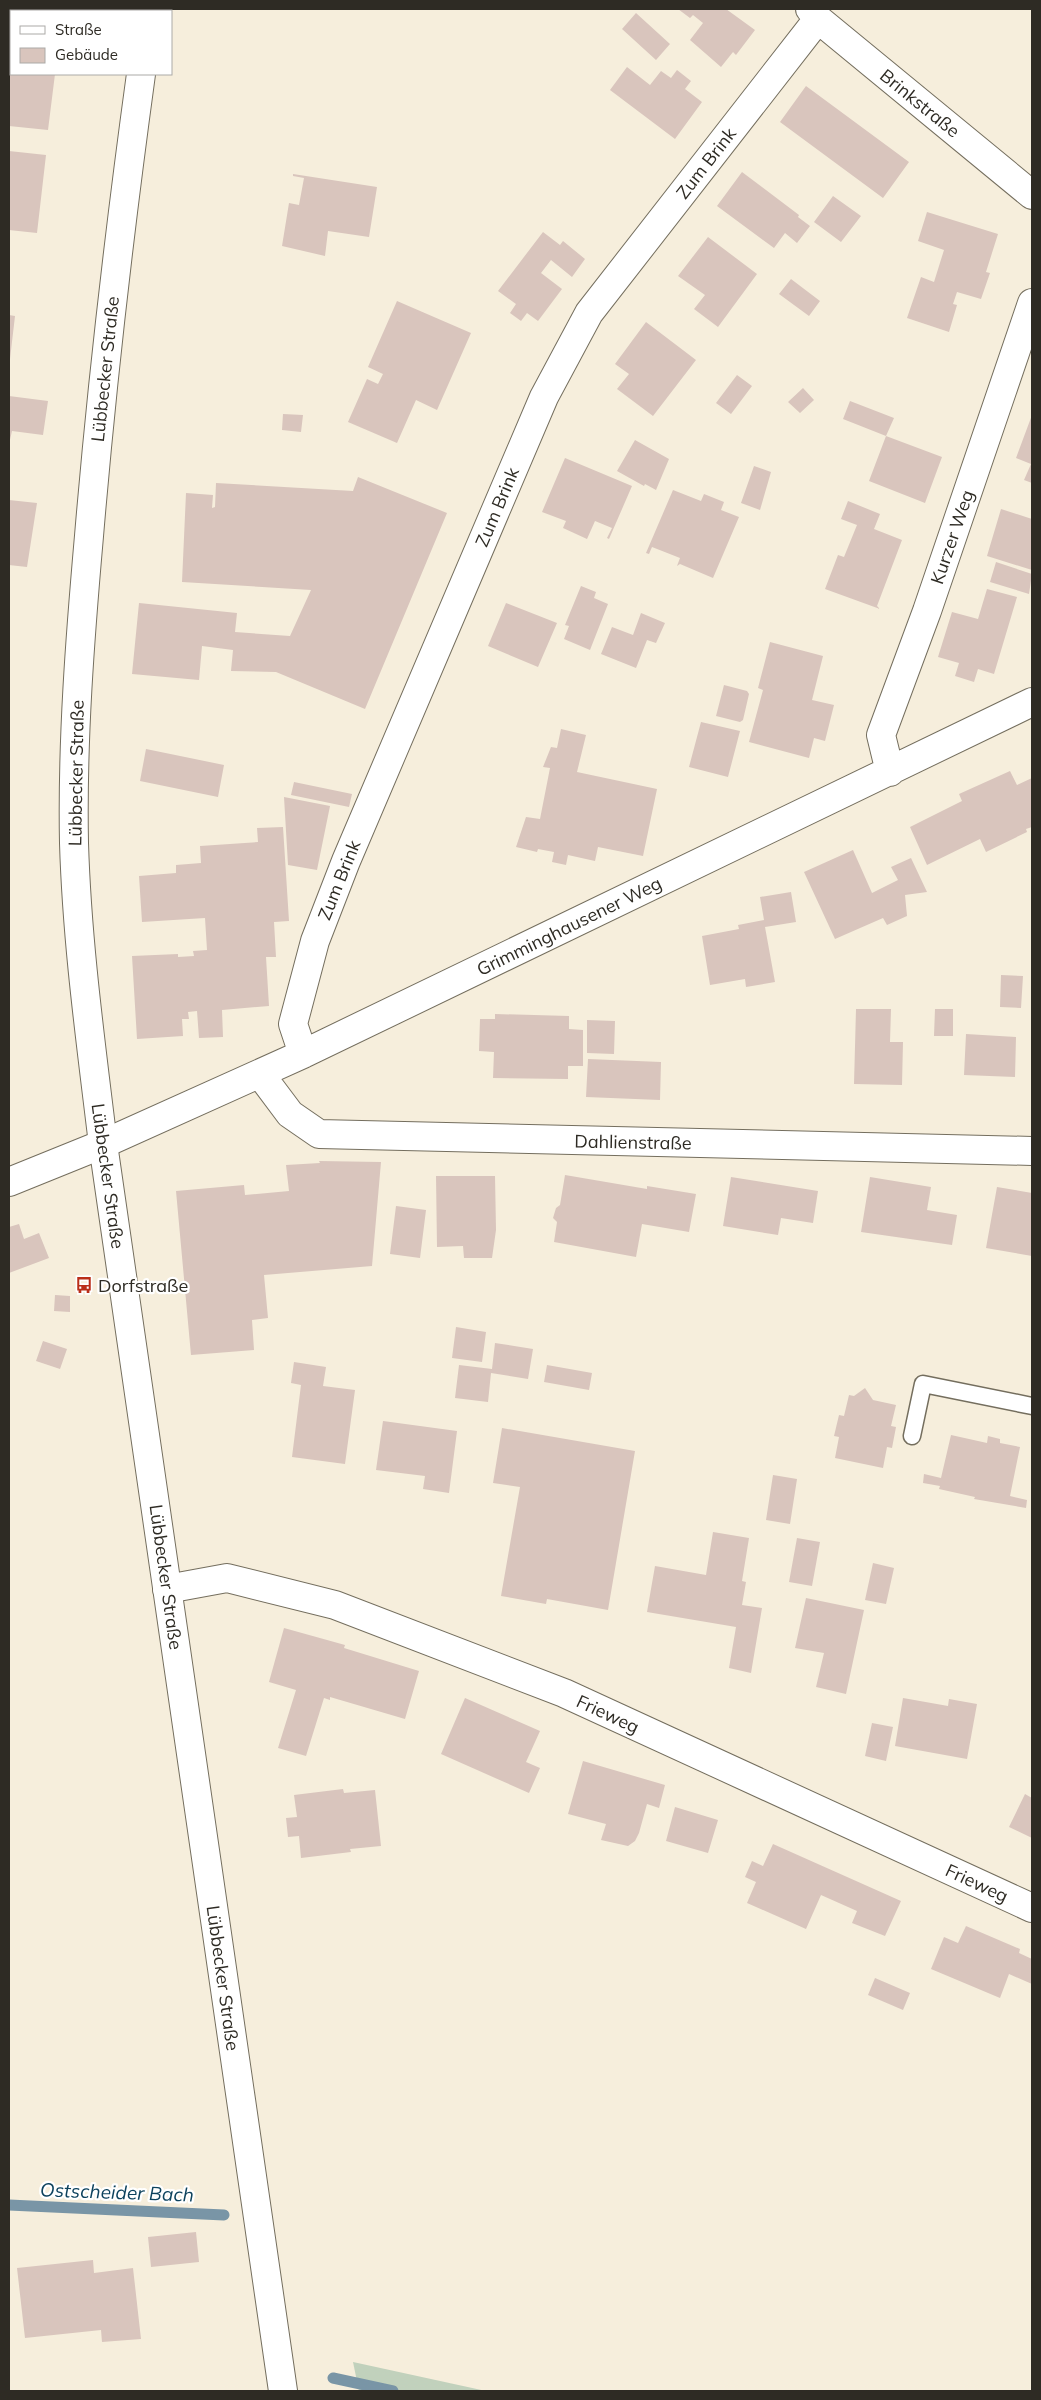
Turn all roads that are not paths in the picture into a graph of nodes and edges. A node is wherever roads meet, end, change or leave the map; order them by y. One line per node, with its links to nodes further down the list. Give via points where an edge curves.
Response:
1 (814, 14): 3 (street, Brinkstraße); 7 (street, Zum Brink, via 589,313 544,397 346,860 315,941 294,1024)
2 (141, 75): 9 (street, Lübbecker Straße, via 96,450 74,753 78,938)
3 (1032, 195)
4 (1032, 302): 6 (street, Kurzer Weg, via 927,611 881,735)
5 (1032, 702): 6 (street, Grimminghausener Weg)
6 (890, 772): 7 (street, Grimminghausener Weg)
7 (303, 1054): 8 (street, Grimminghausener Weg)
8 (260, 1074): 9 (street, Grimminghausener Weg); 10 (street, Dahlienstraße, via 290,1114 319,1134)
9 (103, 1144): 11 (street); 14 (street, Lübbecker Straße)
10 (1032, 1151)
11 (9, 1182)
12 (1032, 1406): 13 (lane, via 923,1384)
13 (912, 1436)
14 (167, 1589): 15 (street, Frieweg, via 226,1578 336,1605 564,1693); 16 (street, Lübbecker Straße)
15 (1032, 1908)
16 (284, 2391)

